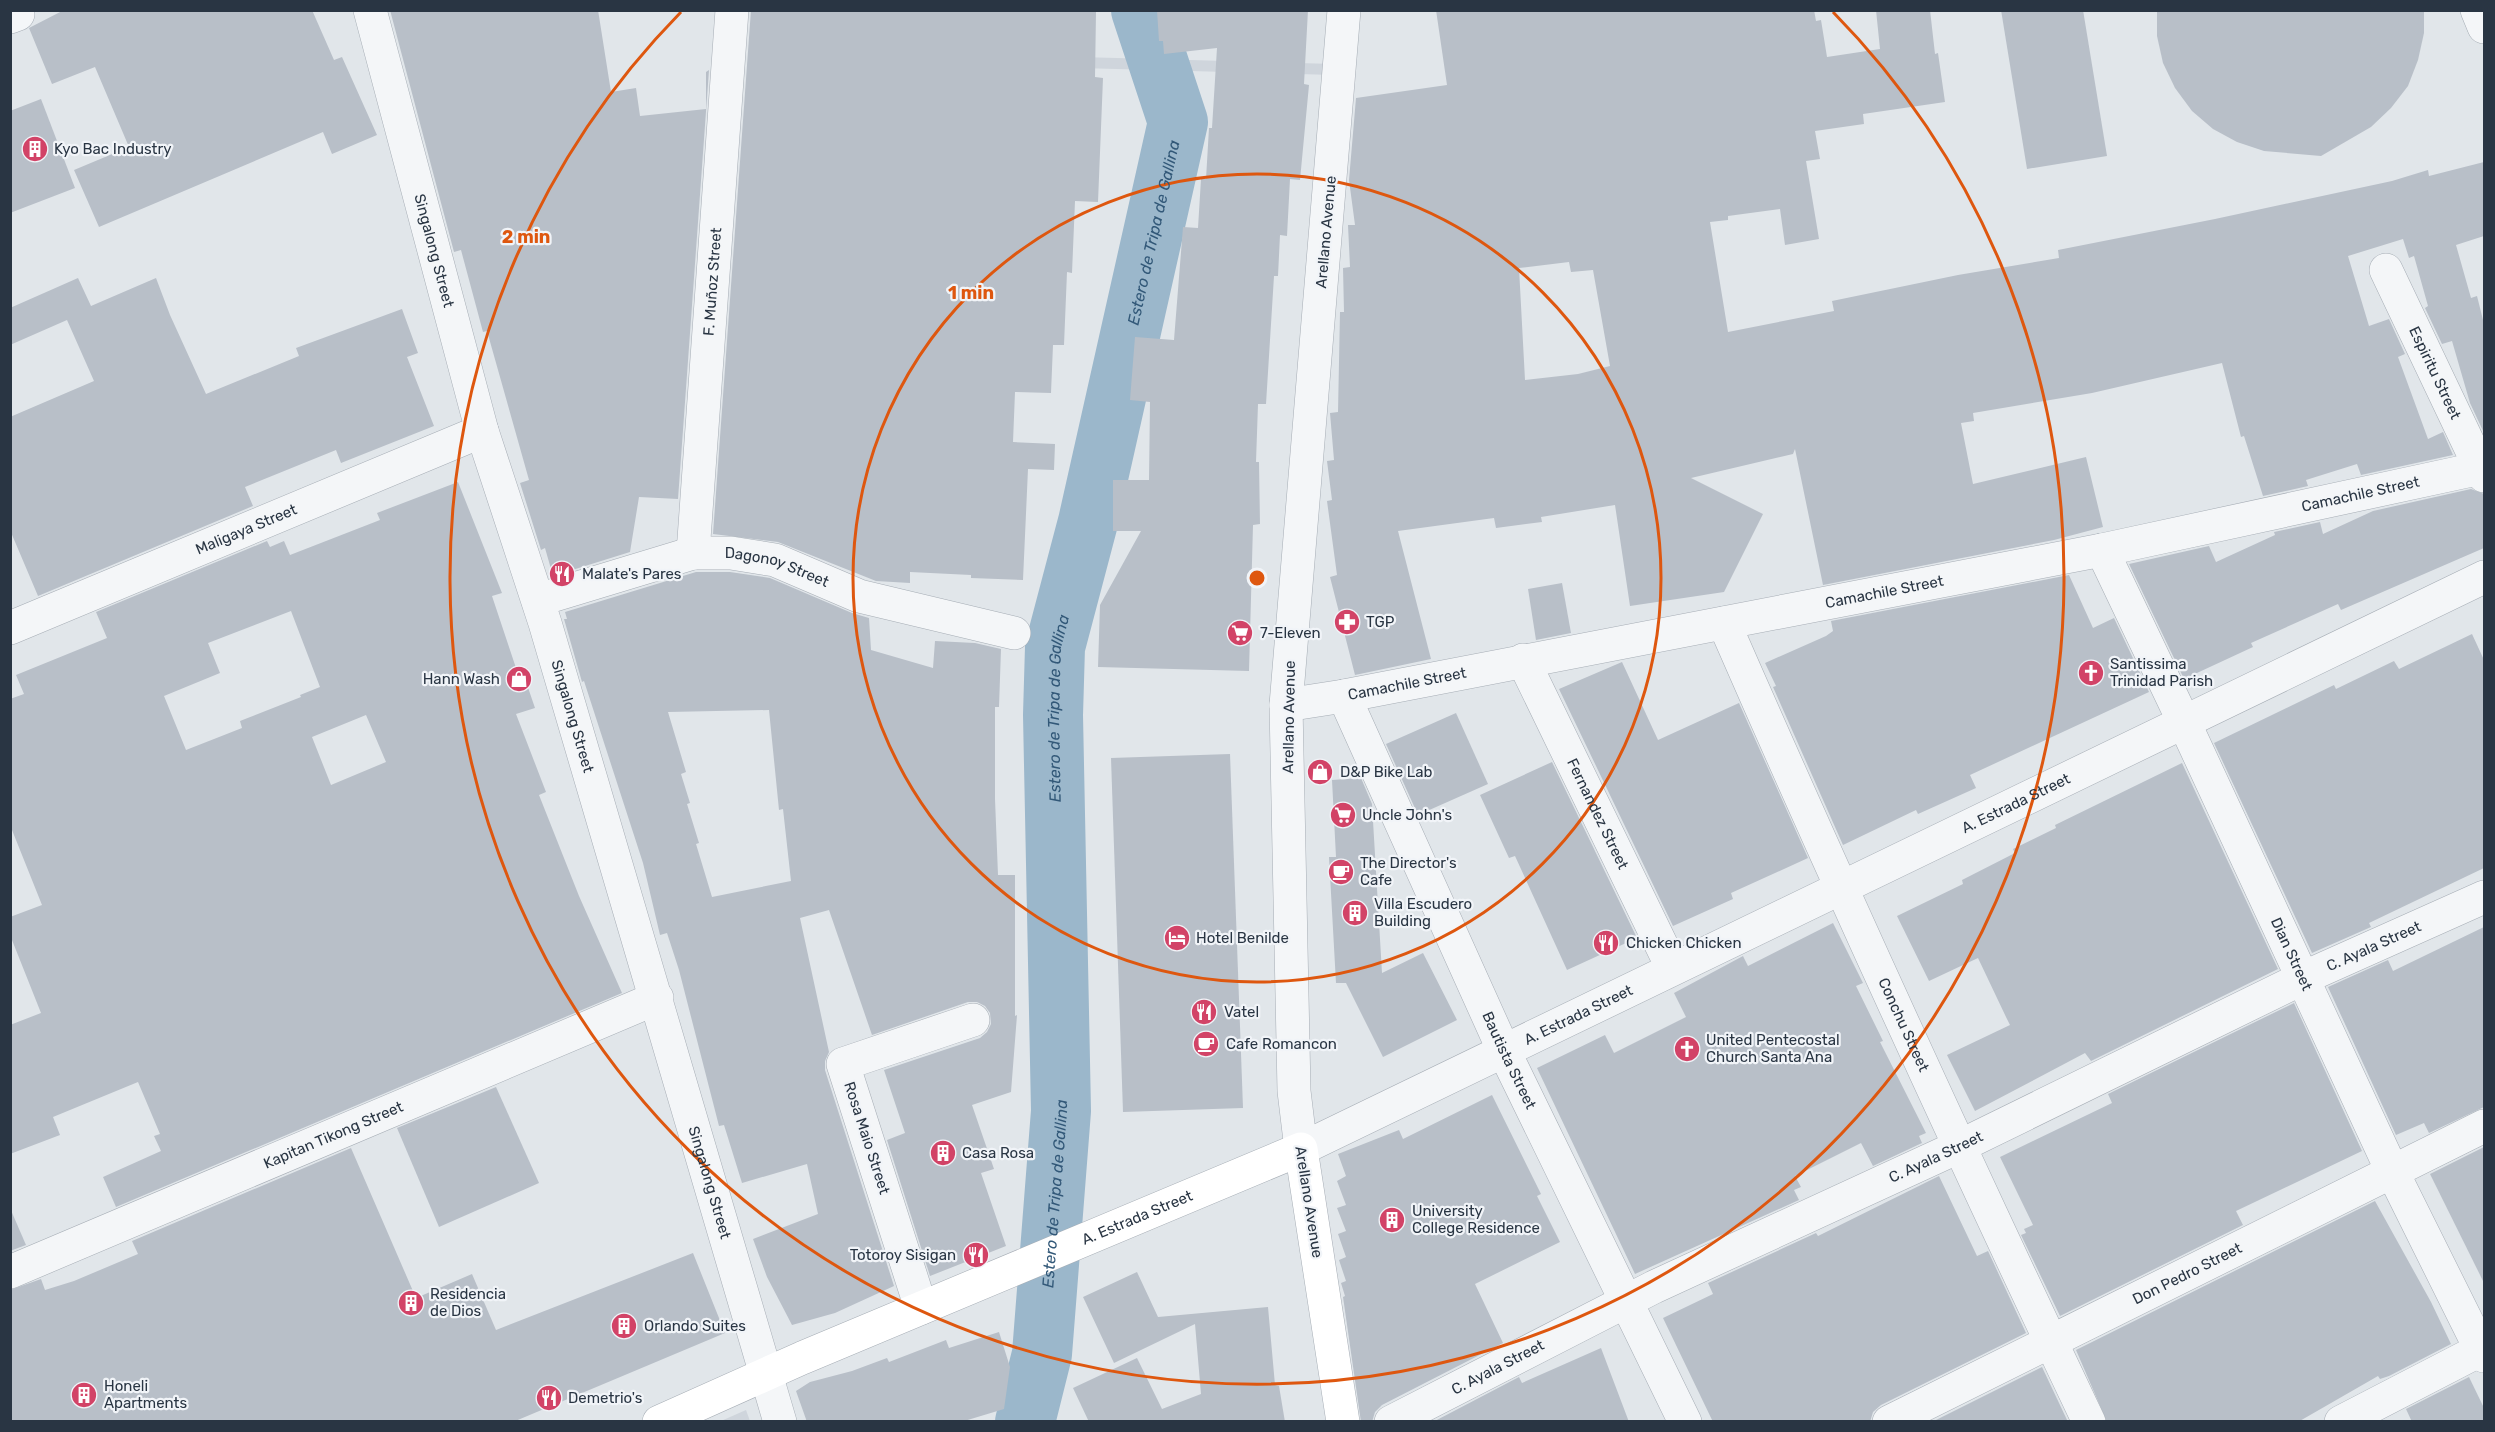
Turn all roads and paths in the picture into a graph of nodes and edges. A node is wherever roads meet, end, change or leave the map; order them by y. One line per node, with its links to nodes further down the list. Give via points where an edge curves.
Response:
1 (370, 10): 7 (street, Singalong Street)
2 (732, 10): 10 (street, F. Muñoz Street)
3 (1344, 10): 18 (street, Arellano Avenue)
4 (2476, 10): 5 (street)
5 (2484, 27)
6 (2386, 270): 8 (street, Espiritu Street)
7 (482, 431): 12 (street, Singalong Street); 14 (street, Maligaya Street)
8 (2483, 472): 9 (street, Camachile Street)
9 (2102, 550): 13 (street, Camachile Street); 19 (street, Dian Street)
10 (693, 554): 12 (street, Dagonoy Street); 15 (street, Dagonoy Street, via 775,560 859,597)
11 (2484, 577): 19 (street, A. Estrada Street)
12 (538, 600): 24 (street, Singalong Street)
13 (1724, 623): 16 (street, Camachile Street); 20 (street, Conchu Street)
14 (10, 628)
15 (1014, 633)
16 (1523, 660): 17 (street, Camachile Street); 22 (street, Fernandez Street)
17 (1344, 696): 18 (street, Camachile Street); 26 (street, Bautista Street)
18 (1286, 705): 29 (street, Arellano Avenue, via 1294,1091)
19 (2183, 720): 20 (street, A. Estrada Street); 23 (street, Dian Street)
20 (1839, 887): 22 (street, A. Estrada Street); 28 (street, Conchu Street)
21 (2484, 897): 23 (street, C. Ayala Street)
22 (1672, 967): 26 (street, A. Estrada Street)
23 (2305, 977): 28 (street, C. Ayala Street); 30 (street, Dian Street)
24 (657, 998): 31 (street, Kapitan Tikong Street); 36 (street, Singalong Street)
25 (973, 1020): 33 (street, Rosa Maio Street, via 843,1064)
26 (1503, 1049): 29 (street, A. Estrada Street); 32 (street, Bautista Street)
27 (2484, 1126): 30 (street, Don Pedro Street)
28 (1958, 1146): 32 (street, C. Ayala Street); 34 (street, Conchu Street)
29 (1301, 1149): 33 (main road, A. Estrada Street); 39 (main road, Arellano Avenue)
30 (2393, 1173): 34 (street, Don Pedro Street); 35 (street, Dian Street)
31 (10, 1272)
32 (1625, 1301): 40 (street, C. Ayala Street); 41 (street, Bautista Street)
33 (921, 1308): 36 (main road, A. Estrada Street)
34 (2051, 1341): 42 (street, Don Pedro Street); 43 (street, Conchu Street)
35 (2483, 1351): 44 (street)
36 (765, 1374): 37 (main road, A. Estrada Street); 38 (street, Singalong Street)
37 (659, 1422)
38 (780, 1422)
39 (1343, 1422)
40 (1391, 1422)
41 (1684, 1422)
42 (1889, 1422)
43 (2090, 1422)
44 (2341, 1422)

